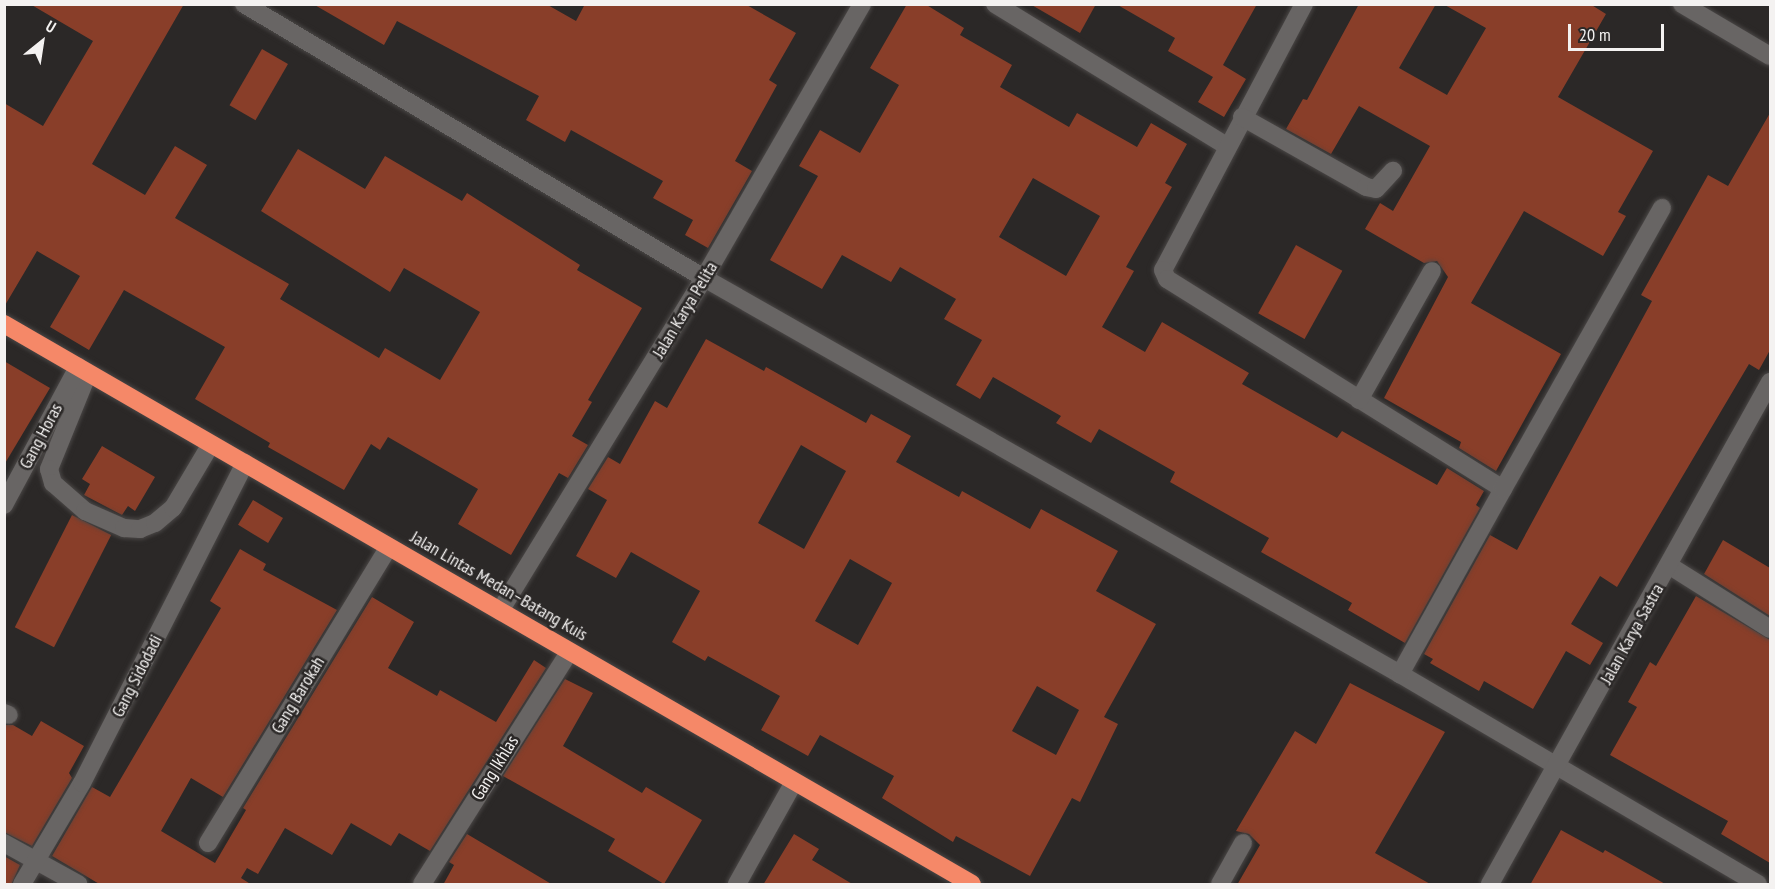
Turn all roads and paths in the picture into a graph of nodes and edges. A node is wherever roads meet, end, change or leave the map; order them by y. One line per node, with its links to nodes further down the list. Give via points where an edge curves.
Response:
1 (244, 4): 13 (street)
2 (862, 4): 13 (street, Jalan Karya Pelita)
3 (995, 4): 9 (street)
4 (1304, 4): 8 (street)
5 (1682, 4): 6 (street)
6 (1702, 9): 7 (street)
7 (1770, 56)
8 (1242, 117): 9 (street); 10 (street, via 1366,187 1376,189)
9 (1227, 146): 17 (street, via 1164,267 1164,277)
10 (1393, 171)
11 (1662, 208): 20 (street)
12 (1432, 271): 17 (street)
13 (704, 278): 24 (street, Jalan Karya Pelita); 27 (street)
14 (4, 324): 15 (highway, Jalan Lintas Medan–Batang Kuis)
15 (83, 370): 18 (highway, Jalan Lintas Medan–Batang Kuis); 18 (street, via 49,469 53,483 85,511 124,528 140,530 155,523 173,508); 21 (street, Gang Horas)
16 (1770, 382): 23 (street, Jalan Karya Sastra)
17 (1359, 400): 20 (street)
18 (210, 444): 19 (highway, Jalan Lintas Medan–Batang Kuis)
19 (245, 463): 22 (highway, Jalan Lintas Medan–Batang Kuis); 33 (street, Gang Sidodadi, via 82,783)
20 (1503, 489): 27 (street)
21 (4, 505)
22 (389, 547): 24 (highway, Jalan Lintas Medan–Batang Kuis); 31 (street, Gang Barokah)
23 (1670, 566): 25 (street); 28 (street, Jalan Karya Sastra)
24 (500, 610): 26 (highway, Jalan Lintas Medan–Batang Kuis)
25 (1770, 629)
26 (568, 652): 29 (highway, Jalan Lintas Medan–Batang Kuis); 36 (street, Gang Ikhlas)
27 (1400, 674): 28 (street)
28 (1557, 768): 40 (street, Jalan Karya Sastra); 41 (street)
29 (794, 782): 37 (street); 38 (highway, Jalan Lintas Medan–Batang Kuis)
30 (4, 843): 33 (street)
31 (207, 843)
32 (1243, 843): 39 (street)
33 (35, 862): 34 (street, Gang Sidodadi); 35 (street)
34 (22, 885)
35 (78, 885)
36 (422, 885)
37 (737, 885)
38 (972, 885)
39 (1220, 885)
40 (1490, 885)
41 (1758, 885)

